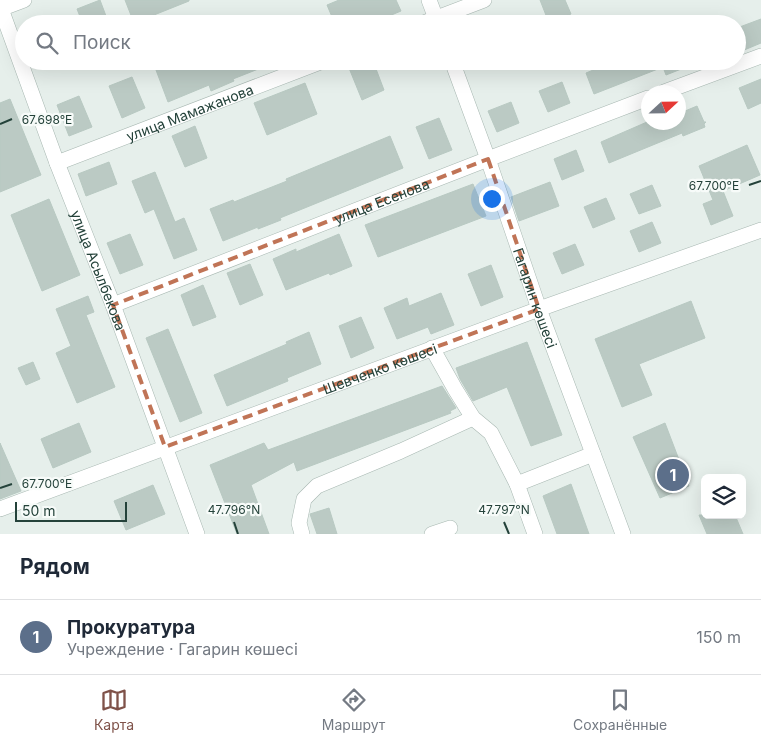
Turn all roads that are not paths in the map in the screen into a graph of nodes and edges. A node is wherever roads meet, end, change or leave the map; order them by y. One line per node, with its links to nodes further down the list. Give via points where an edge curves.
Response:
1 (24, 0): 4 (street)
2 (429, 0): 5 (street)
3 (484, 0): 6 (street)
4 (0, 8): 7 (street, улица Асылбекова)
5 (435, 15)
6 (450, 15)
7 (15, 49)
8 (761, 56): 9 (street)
9 (746, 62)
10 (23, 70): 17 (street, улица Асылбекова)
11 (300, 70): 17 (street, улица Мамажанова)
12 (455, 70): 16 (street, Гагарин көшесі)
13 (723, 70): 14 (street)
14 (683, 85)
15 (641, 101): 16 (street, улица Есенова)
16 (488, 159): 19 (street, улица Есенова); 20 (street, Гагарин көшесі)
17 (57, 163): 19 (street, улица Асылбекова)
18 (761, 230): 20 (street, Шевченко көшесі)
19 (113, 305): 23 (street, улица Асылбекова)
20 (539, 309): 21 (street, Шевченко көшесі); 24 (street, Гагарин көшесі)
21 (432, 348): 22 (street); 23 (street, Шевченко көшесі)
22 (473, 418): 25 (street, via 491,433); 29 (street, via 317,486 304,499 299,524)
23 (165, 447): 26 (street, Шевченко көшесі); 28 (street, улица Асылбекова)
24 (593, 454): 25 (street); 32 (street, Гагарин көшесі)
25 (516, 484): 31 (street)
26 (0, 509)
27 (450, 528): 30 (street)
28 (197, 534)
29 (302, 534)
30 (432, 534)
31 (535, 534)
32 (623, 534)

